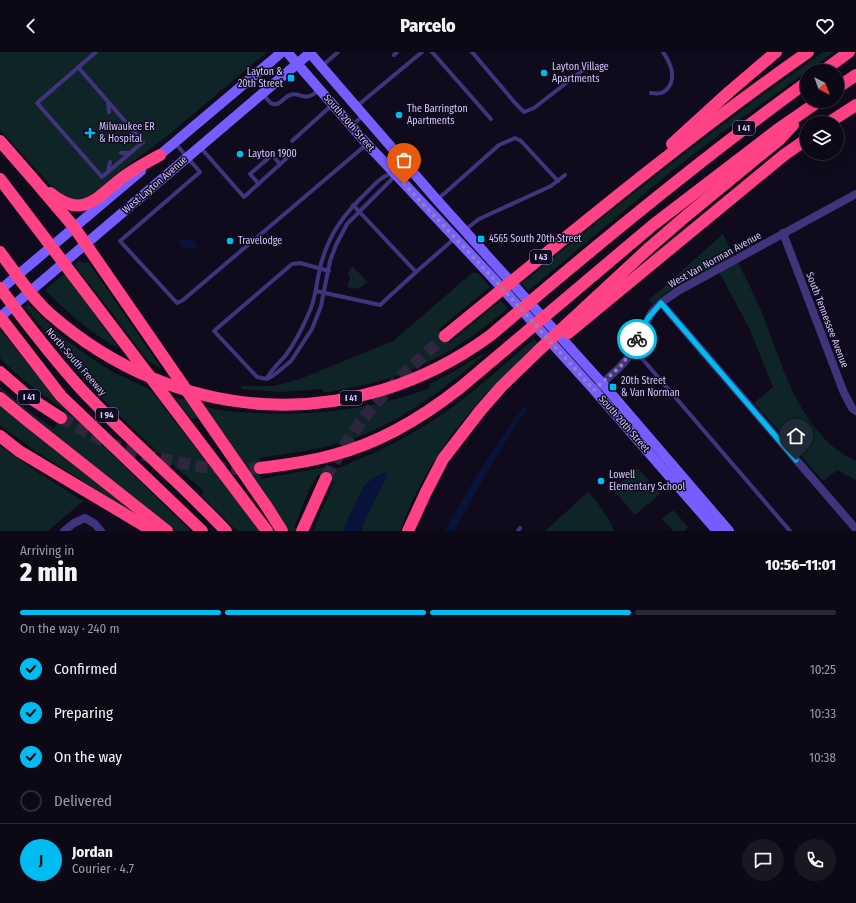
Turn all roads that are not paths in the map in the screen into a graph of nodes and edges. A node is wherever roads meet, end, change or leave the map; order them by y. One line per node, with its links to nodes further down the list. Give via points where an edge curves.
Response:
1 (96, 52): 17 (lane)
2 (282, 52): 39 (street, West Layton Avenue)
3 (287, 52): 13 (street, South 20th Street)
4 (310, 52): 13 (street, West Layton Avenue); 16 (street, South 20th Street)
5 (338, 52): 16 (lane)
6 (422, 52): 27 (lane)
7 (432, 52): 33 (lane)
8 (472, 52): 14 (lane, via 524,112 534,108)
9 (663, 52): 23 (lane, via 672,72 671,83 664,92)
10 (776, 52): 55 (highway, via 640,170)
11 (808, 52): 55 (highway, I 43, via 754,90)
12 (849, 52): 15 (highway)
13 (297, 63): 21 (street, South 20th Street); 22 (street, West Layton Avenue)
14 (592, 63)
15 (833, 64)
16 (322, 67): 27 (street, South 20th Street)
17 (78, 68): 24 (lane); 50 (lane, via 37,103 102,178)
18 (856, 74): 19 (highway)
19 (844, 83)
20 (800, 87): 67 (highway, I 41, via 638,212 476,346 407,382 340,401 306,404 241,403 176,387 135,371 89,345 48,312)
21 (319, 90): 22 (lane, via 312,96 290,95 277,104 270,103); 25 (street, South 20th Street)
22 (262, 93): 42 (street, West Layton Avenue)
23 (651, 93)
24 (108, 103): 30 (lane); 35 (lane)
25 (332, 104): 36 (street, South 20th Street); 38 (lane)
26 (856, 105): 32 (highway)
27 (357, 106): 31 (street, South 20th Street)
28 (809, 108): 29 (highway, I 41)
29 (806, 110): 79 (highway, via 780,139 649,248); 87 (highway, I 41, via 653,225 434,408 391,433 344,452 309,461)
30 (109, 112)
31 (364, 115): 36 (lane); 59 (street, South 20th Street)
32 (838, 116)
33 (491, 119)
34 (117, 120): 35 (lane)
35 (125, 122): 43 (lane, via 142,142)
36 (351, 126): 40 (street, South 20th Street)
37 (0, 141): 54 (highway)
38 (292, 141)
39 (175, 143): 45 (street, West Layton Avenue); 46 (lane)
40 (367, 144): 46 (lane, via 177,303 120,242 200,172); 51 (street, South 20th Street)
41 (800, 144): 79 (highway, via 544,354)
42 (200, 147): 46 (street, West Layton Avenue); 57 (lane, via 244,197)
43 (130, 152): 44 (lane); 50 (lane)
44 (121, 153)
45 (160, 155): 54 (highway, via 123,177 89,204 79,206 60,201); 62 (street, West Layton Avenue)
46 (188, 157): 66 (street, West Layton Avenue)
47 (288, 157): 49 (lane)
48 (110, 162): 50 (lane)
49 (280, 164): 57 (lane); 57 (lane, via 272,155 250,174)
50 (108, 172)
51 (394, 173): 60 (lane, via 386,175); 61 (lane, via 391,180); 65 (street, South 20th Street)
52 (565, 175): 56 (lane)
53 (0, 179): 96 (highway)
54 (34, 180): 62 (highway)
55 (638, 180): 77 (highway, I 43)
56 (558, 181): 59 (lane, via 521,141 515,138 500,145); 63 (lane, via 479,219)
57 (259, 184)
58 (856, 194): 64 (street, West Van Norman Avenue)
59 (437, 200): 63 (street, South 20th Street)
60 (353, 205): 61 (lane); 68 (lane, via 337,226)
61 (360, 211): 69 (lane, via 347,224 336,245); 70 (lane)
62 (74, 227): 66 (highway); 72 (street, West Layton Avenue)
63 (464, 230): 65 (street); 71 (street, South 20th Street)
64 (783, 233): 75 (street, West Van Norman Avenue); 84 (street, South Tennessee Avenue, via 844,393)
65 (456, 238): 70 (lane); 71 (street, South 20th Street)
66 (86, 245): 76 (street, West Layton Avenue); 97 (highway)
67 (0, 252)
68 (320, 268): 69 (lane); 73 (lane); 81 (lane, via 300,263 292,264 214,331 257,377)
69 (328, 271): 74 (lane)
70 (416, 272): 74 (lane, via 380,305)
71 (495, 273): 82 (street, South 20th Street)
72 (0, 289): 95 (highway, North-South Freeway / I 94, via 82,389)
73 (316, 291): 74 (lane); 81 (lane, via 310,313 297,338 285,356 270,371)
74 (324, 293): 81 (lane, via 312,329 291,360)
75 (661, 303): 78 (street, West Van Norman Avenue, via 648,318); 89 (street)
76 (0, 317): 94 (highway, I 94, via 62,396)
77 (445, 336)
78 (633, 348): 82 (street, West Van Norman Avenue, via 623,364); 102 (lane)
79 (524, 366): 99 (highway, via 480,411 444,460)
80 (0, 372): 85 (highway, I 41, via 30,398)
81 (267, 379)
82 (598, 387): 100 (street, South 20th Street); 101 (street, South 20th Street)
83 (0, 398): 93 (highway)
84 (856, 411)
85 (61, 418)
86 (0, 436): 92 (highway, via 19,451)
87 (260, 468)
88 (326, 478): 98 (highway)
89 (856, 529)
90 (64, 531): 91 (street, via 85,518)
91 (101, 531)
92 (153, 531)
93 (167, 531)
94 (202, 531)
95 (226, 531)
96 (267, 531)
97 (282, 531)
98 (302, 531)
99 (408, 531)
100 (717, 531)
101 (729, 531)
102 (790, 531)

